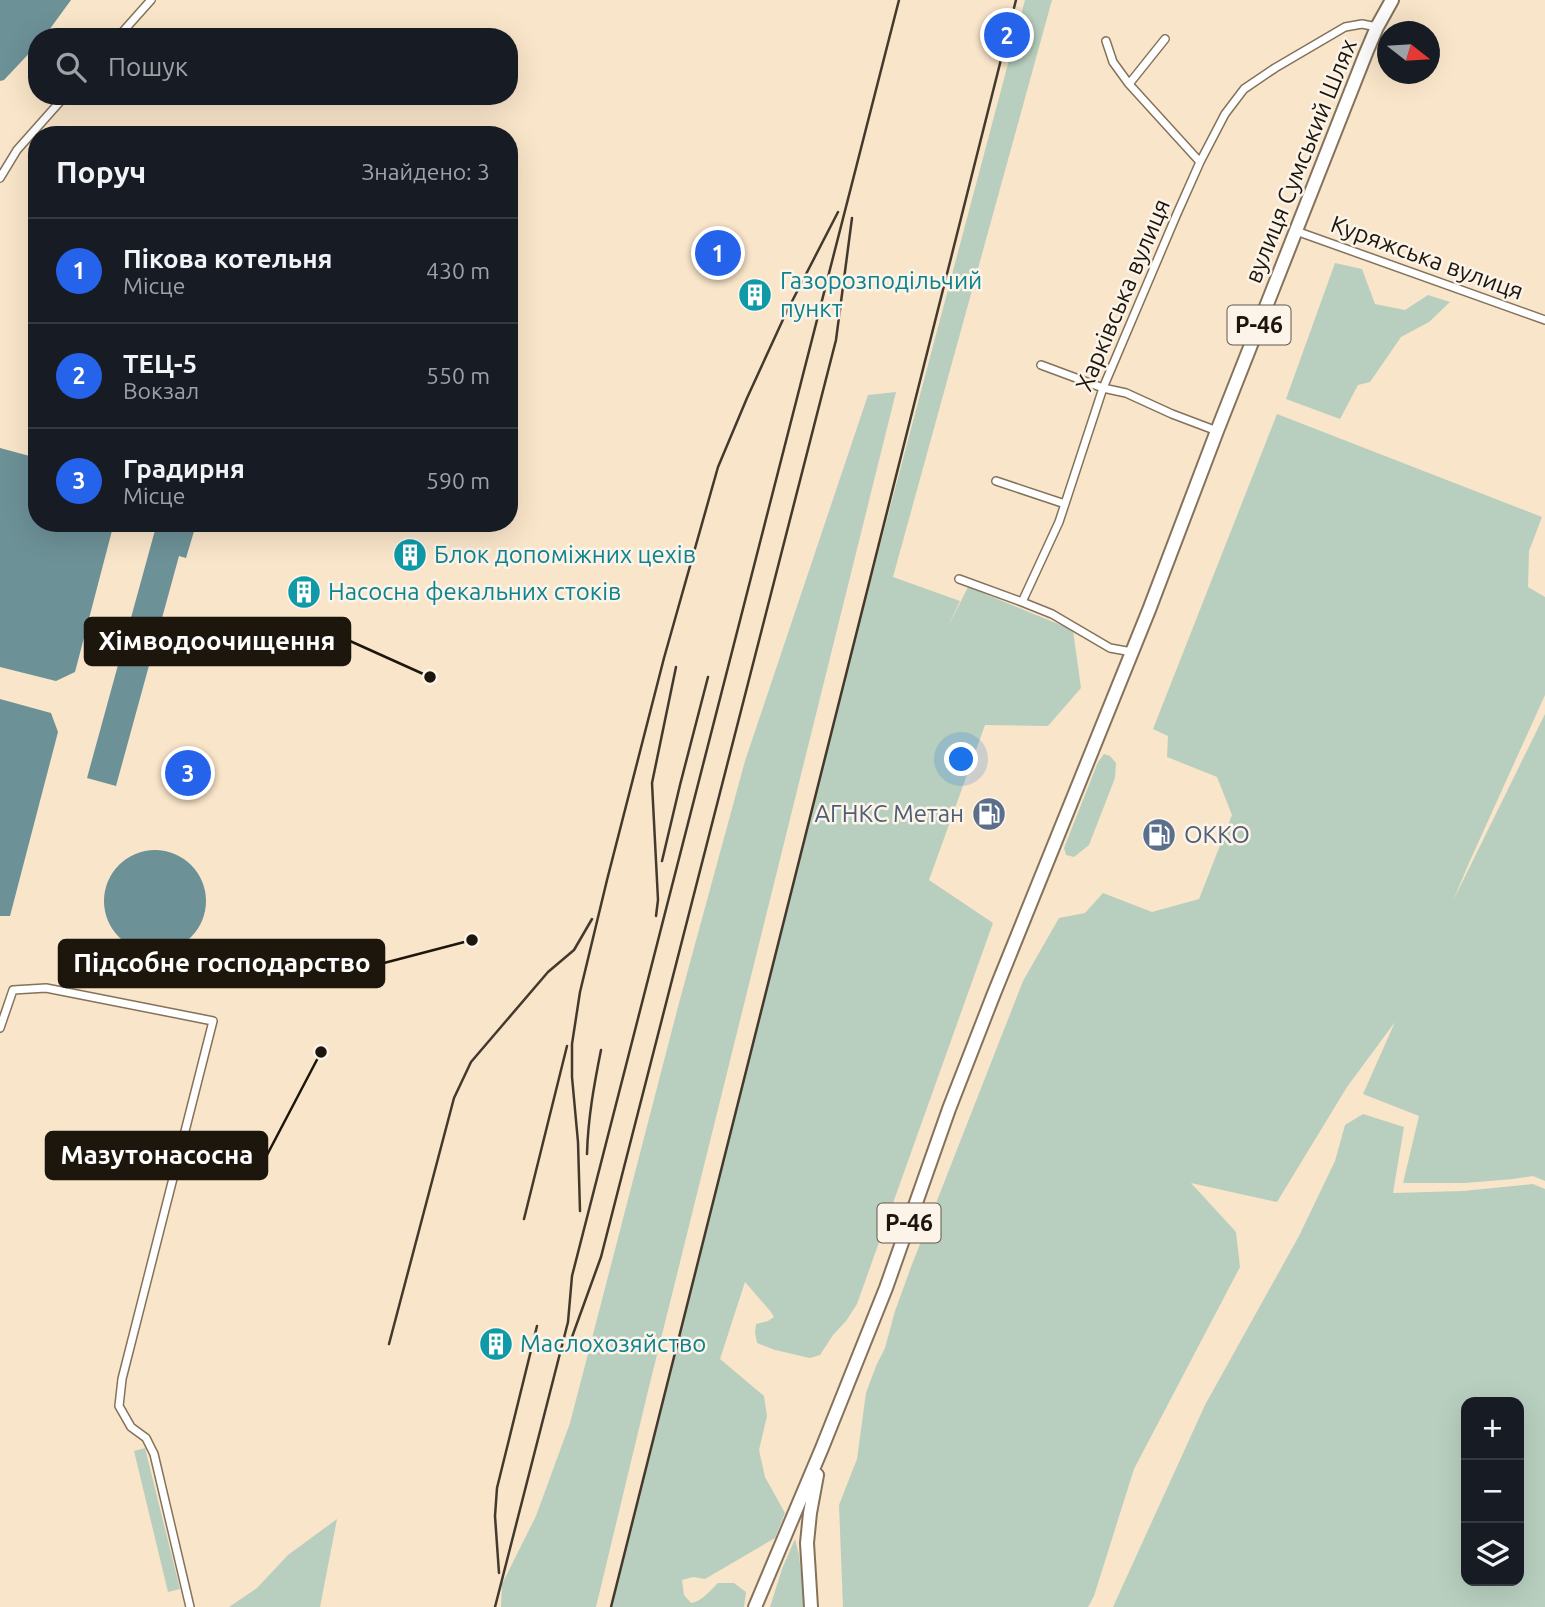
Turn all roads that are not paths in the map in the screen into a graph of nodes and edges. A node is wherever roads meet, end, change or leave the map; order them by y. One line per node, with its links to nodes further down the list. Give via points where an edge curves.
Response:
1 (151, 0): 5 (street)
2 (1392, 0): 3 (main road, вулиця Сумський Шлях / Р-46)
3 (1380, 21)
4 (1377, 27): 12 (street, Харківська вулиця, via 1345,27 1244,89); 14 (main road, вулиця Сумський Шлях / Р-46)
5 (126, 28)
6 (1165, 39): 8 (street)
7 (1106, 41): 8 (street, via 1113,62)
8 (1129, 84): 12 (street)
9 (57, 105): 10 (street)
10 (38, 126)
11 (28, 138): 13 (street)
12 (1200, 162): 17 (street, Харківська вулиця)
13 (0, 178)
14 (1296, 231): 15 (street, Куряжська вулиця); 18 (main road, вулиця Сумський Шлях / Р-46)
15 (1545, 320)
16 (1041, 365): 17 (street)
17 (1103, 388): 18 (street); 20 (street, Харківська вулиця)
18 (1217, 431): 23 (main road, вулиця Сумський Шлях / Р-46)
19 (996, 481): 20 (street)
20 (1065, 504): 22 (street, Харківська вулиця)
21 (959, 579): 22 (street)
22 (1022, 602): 23 (street, via 1110,648)
23 (1132, 652): 25 (main road, Р-46, via 993,996)
24 (0, 1028): 26 (street, via 13,990 46,988 213,1021 119,1406 155,1454)
25 (822, 1448): 27 (main road, Р-46); 28 (main road, Р-46, via 808,1528)
26 (190, 1607)
27 (755, 1607)
28 (811, 1607)

